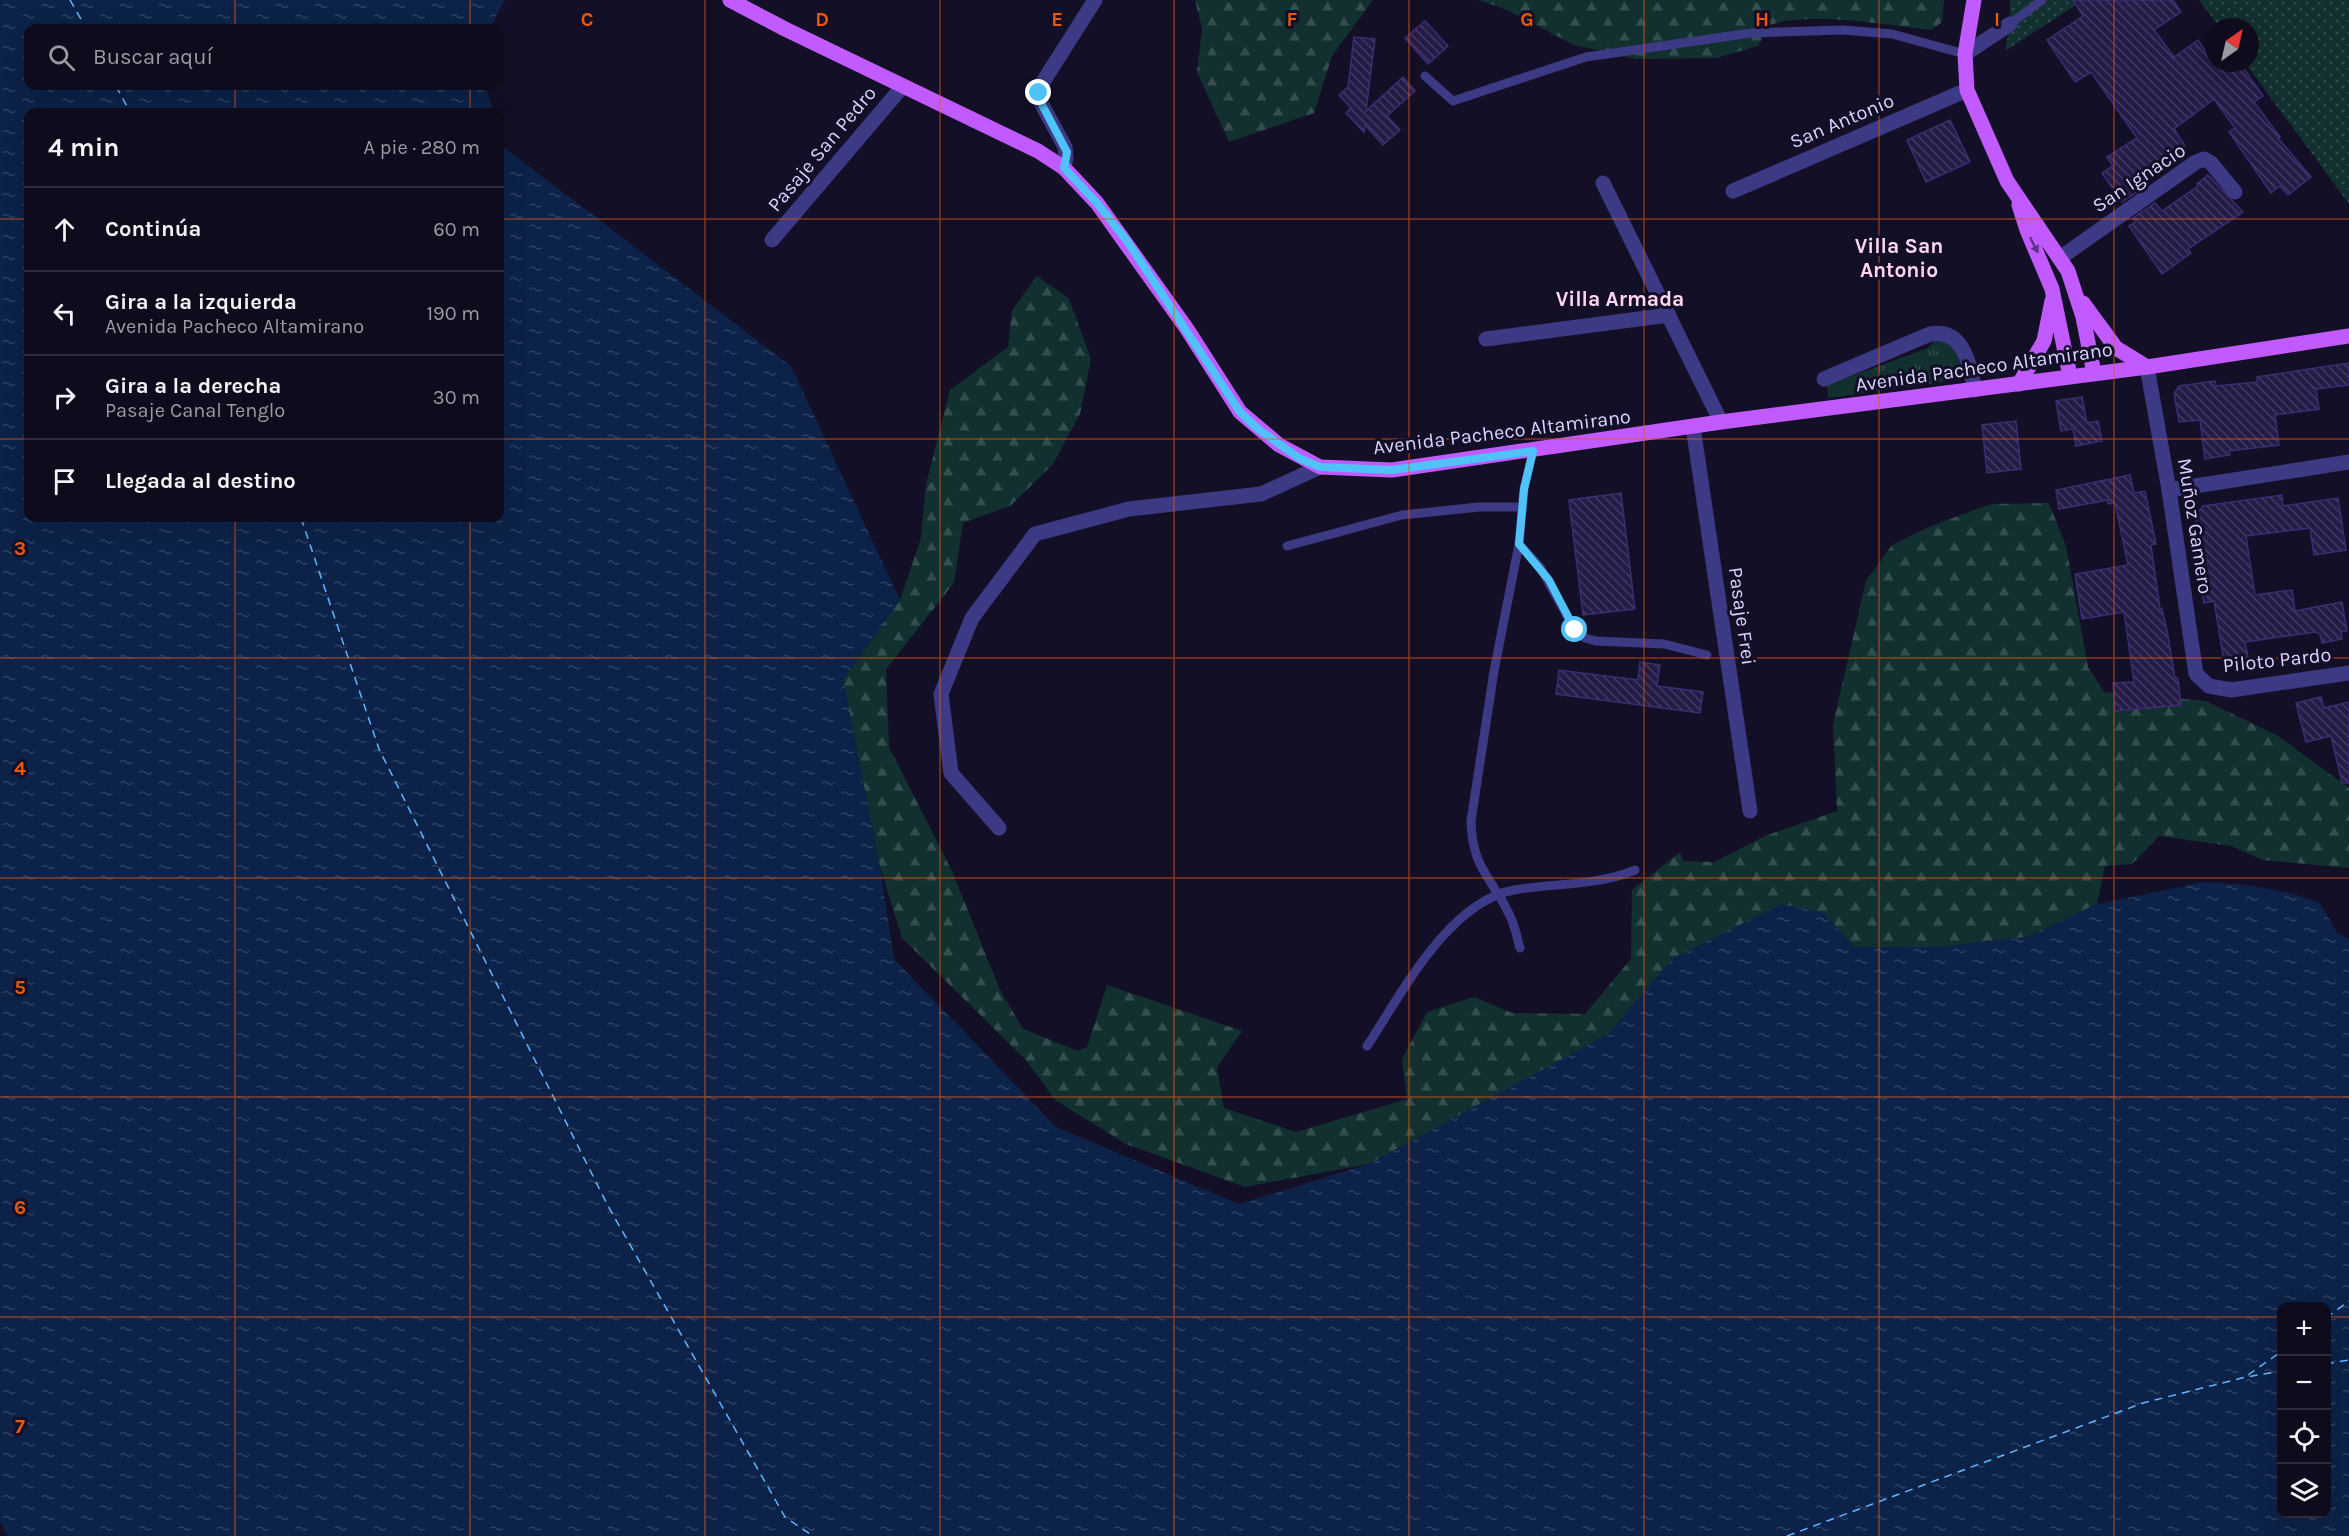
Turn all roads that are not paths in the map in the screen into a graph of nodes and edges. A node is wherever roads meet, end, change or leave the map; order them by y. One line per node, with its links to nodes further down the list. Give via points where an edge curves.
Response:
1 (730, 0): 8 (main road, Avenida Pacheco Altamirano)
2 (1095, 0): 10 (street, via 1039,93 1067,152)
3 (1974, 0): 6 (main road)
4 (2042, 0): 5 (lane)
5 (2010, 24): 6 (street)
6 (1965, 54): 7 (lane, via 1892,34 1843,30 1751,33 1586,57 1453,101); 9 (main road)
7 (1425, 76)
8 (903, 86): 10 (main road, Avenida Pacheco Altamirano, via 1038,151); 15 (street, Pasaje San Pedro)
9 (1967, 90): 12 (street, San Antonio); 14 (main road)
10 (1064, 168): 32 (main road, Avenida Pacheco Altamirano, via 1127,241 1240,412 1279,445)
11 (1603, 183): 19 (street)
12 (1733, 191)
13 (2235, 192): 16 (street, San Ignacio, via 2211,163 2204,159 2196,162)
14 (2018, 200): 16 (main road); 18 (main road, one-way to 18)
15 (772, 240)
16 (2060, 258): 17 (main road)
17 (2074, 288): 22 (main road, via 2109,341); 23 (main road)
18 (2052, 289): 24 (main road); 26 (main road, via 2052,310 2044,341)
19 (1669, 315): 21 (street); 28 (street)
20 (2349, 336): 22 (main road, Avenida Pacheco Altamirano)
21 (1486, 339)
22 (2146, 367): 23 (main road, Avenida Pacheco Altamirano); 33 (street, Muñoz Gamero)
23 (2094, 373): 24 (main road, Avenida Pacheco Altamirano)
24 (2070, 376): 26 (main road, Avenida Pacheco Altamirano)
25 (1824, 379): 27 (street, via 1941,332 1962,345)
26 (2019, 384): 27 (main road, Avenida Pacheco Altamirano)
27 (1975, 390): 28 (main road, Avenida Pacheco Altamirano)
28 (1721, 422): 29 (main road, Avenida Pacheco Altamirano)
29 (1693, 427): 30 (main road, Avenida Pacheco Altamirano); 40 (street, Pasaje Frei)
30 (1533, 451): 32 (main road, Avenida Pacheco Altamirano, via 1392,470); 34 (lane)
31 (2349, 462): 33 (street)
32 (1320, 467): 41 (street, via 1261,494 1130,509 1035,534 972,618 941,694 951,773)
33 (2169, 490): 39 (street, Muñoz Gamero, via 2196,674)
34 (1522, 507): 35 (lane); 36 (lane, via 1448,508 1402,515)
35 (1519, 544): 37 (lane, via 1540,567 1575,630 1585,638 1664,644); 43 (lane, via 1471,821 1478,863)
36 (1287, 546)
37 (1707, 655)
38 (2349, 673): 39 (street, Piloto Pardo, via 2231,690)
39 (2209, 686)
40 (1750, 811)
41 (999, 828)
42 (1635, 870): 43 (lane, via 1594,881)
43 (1497, 894): 44 (lane, via 1511,918); 45 (lane, via 1480,902 1426,957)
44 (1520, 948)
45 (1367, 1046)

